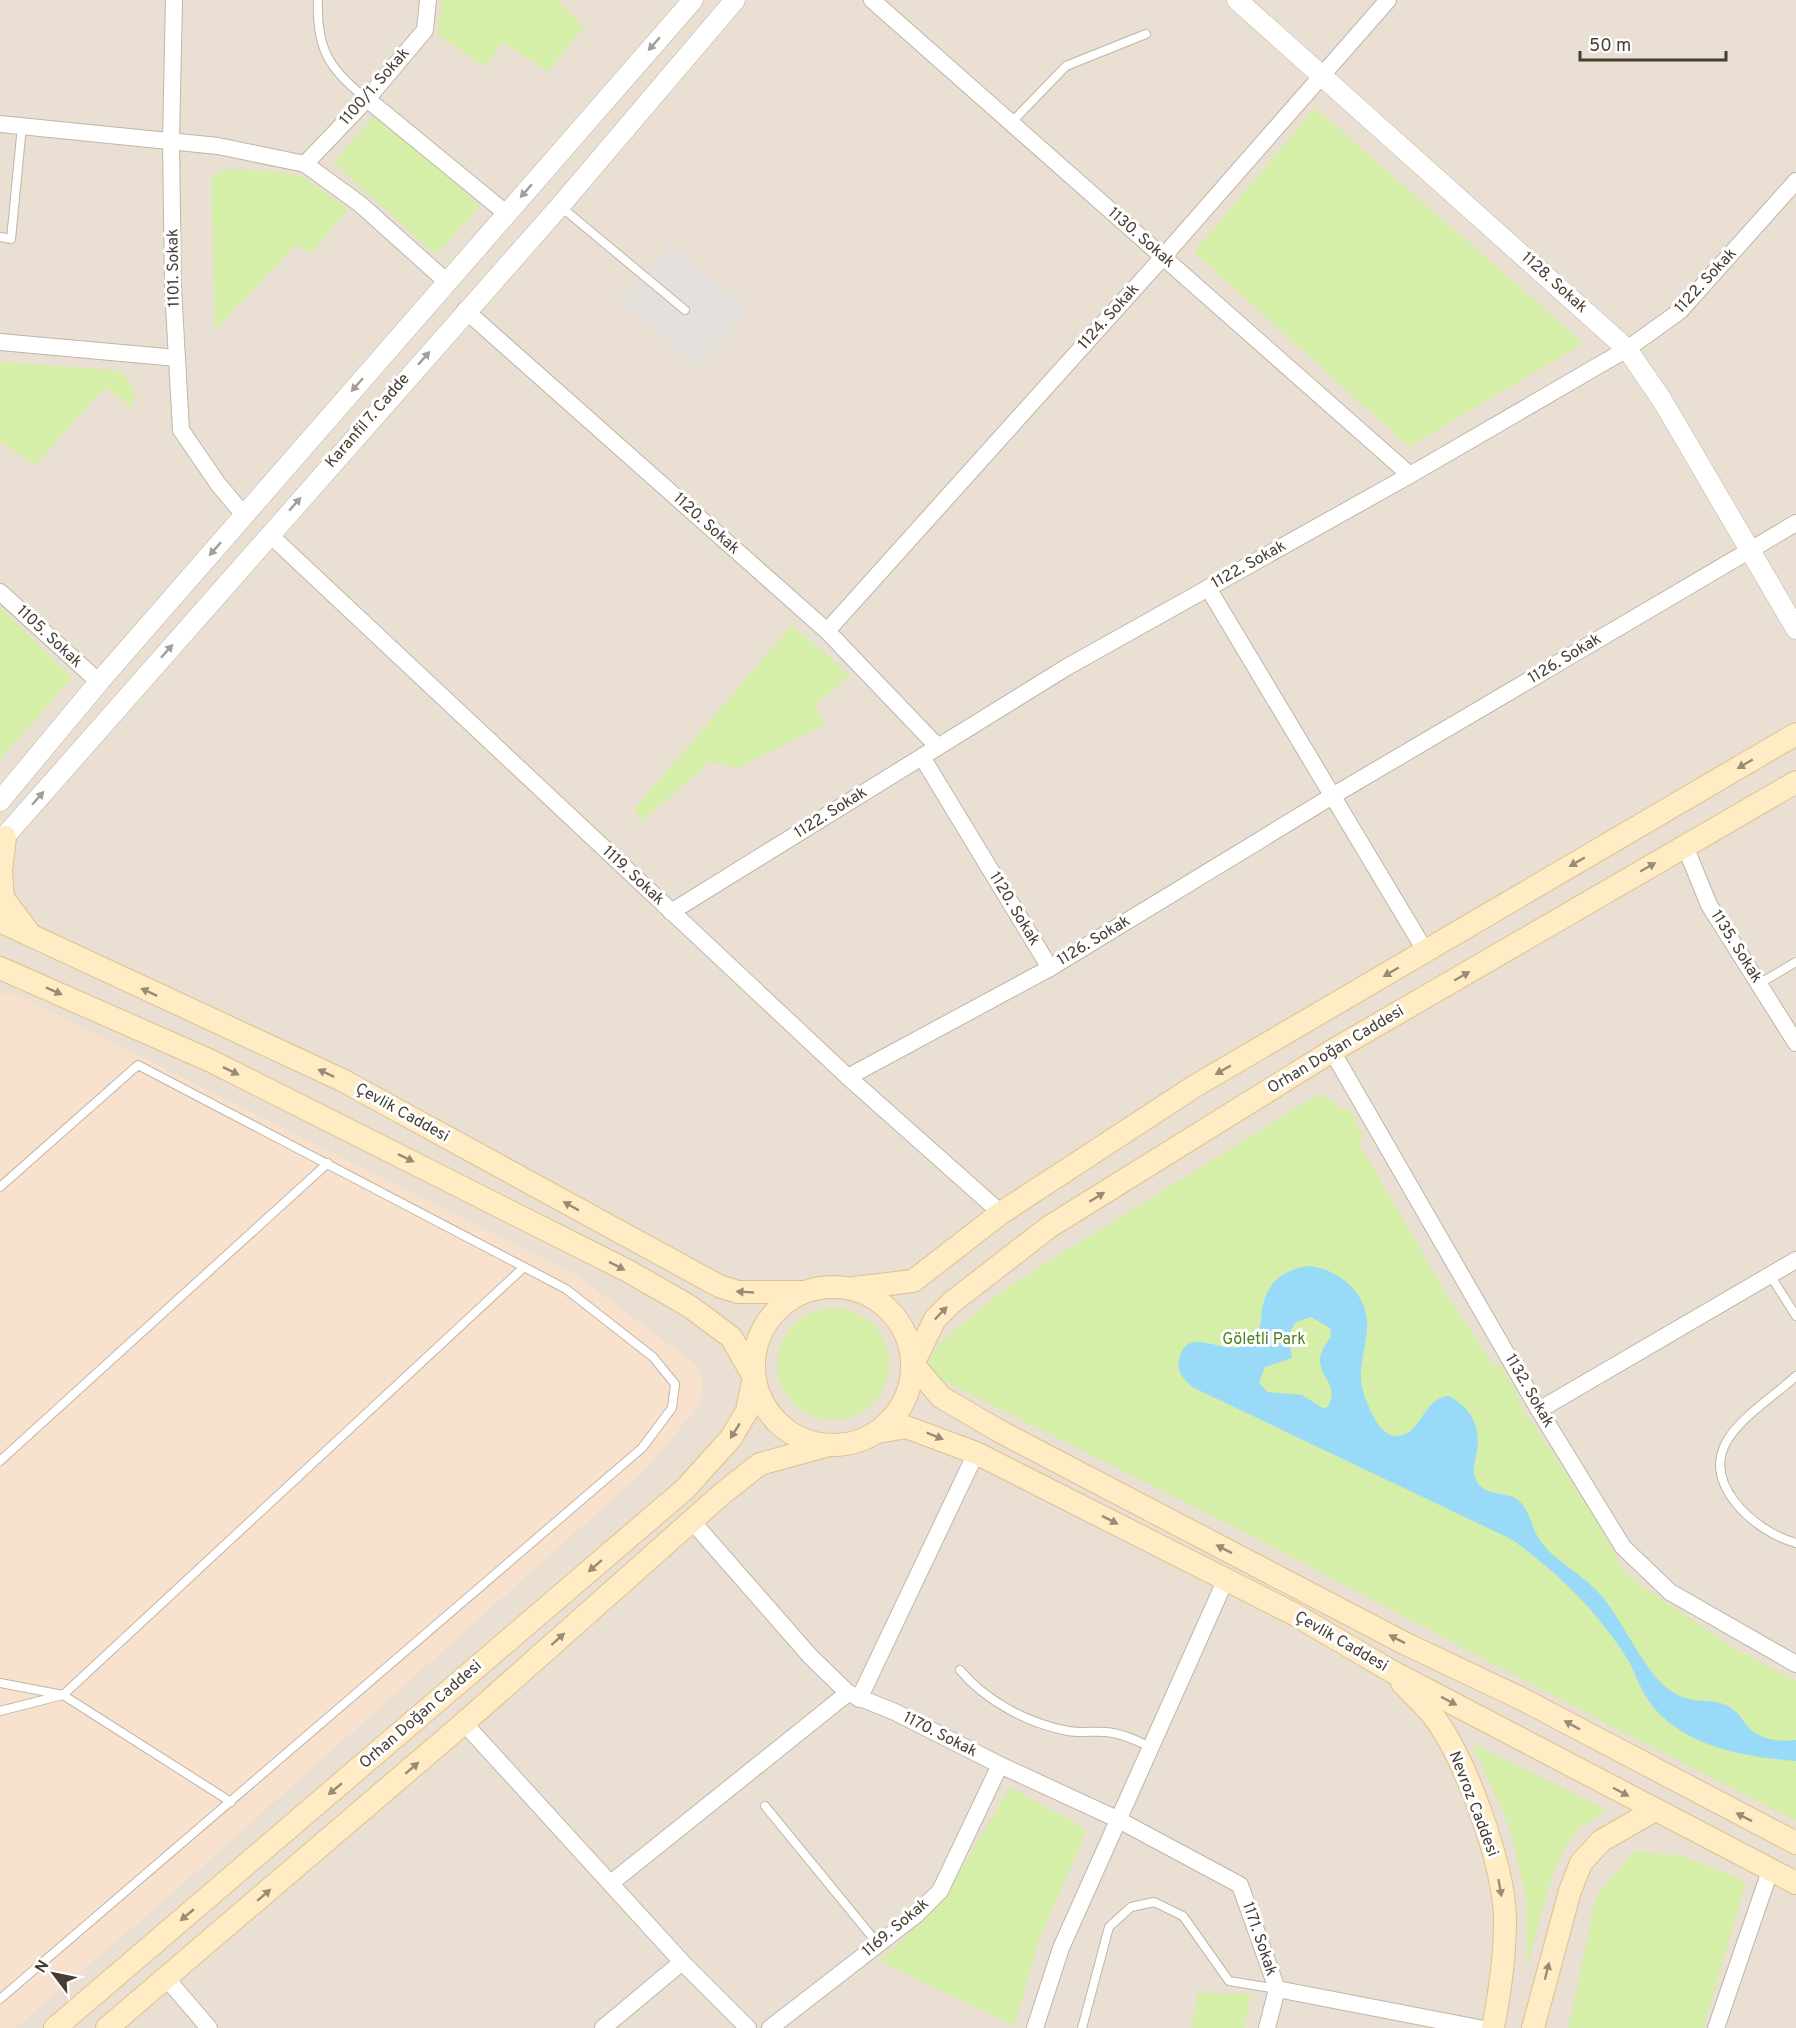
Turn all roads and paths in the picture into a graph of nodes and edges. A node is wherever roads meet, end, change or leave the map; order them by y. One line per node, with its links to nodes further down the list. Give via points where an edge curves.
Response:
1 (174, 0): 15 (street, 1101. Sokak)
2 (318, 0): 11 (lane, via 317,21 325,57)
3 (428, 0): 11 (street, 1100/1. Sokak, via 424,30)
4 (693, 0): 19 (street, Karanfil 7. Cadde, one-way to 19)
5 (735, 0): 18 (street, Karanfil 7. Cadde)
6 (872, 0): 12 (street, 1130. Sokak)
7 (1237, 0): 10 (street, 1128. Sokak)
8 (1388, 0): 10 (street, 1124. Sokak)
9 (1146, 34): 12 (lane, via 1066,66)
10 (1321, 74): 21 (street, 1124. Sokak); 26 (street, 1128. Sokak)
11 (367, 99): 16 (street, 1100/1. Sokak); 19 (street)
12 (1011, 123): 21 (street, 1130. Sokak)
13 (0, 124): 14 (street)
14 (22, 126): 15 (street); 20 (lane, via 11,239)
15 (171, 141): 16 (street, via 218,146); 27 (street, 1101. Sokak)
16 (305, 165): 22 (street, via 360,204)
17 (1796, 181): 26 (street, 1122. Sokak, via 1680,311)
18 (560, 206): 23 (street, Karanfil 7. Cadde); 24 (lane)
19 (506, 213): 22 (street, Karanfil 7. Cadde)
20 (0, 237)
21 (1163, 257): 28 (street, 1130. Sokak); 36 (street, 1124. Sokak)
22 (447, 282): 29 (street, Karanfil 7. Cadde, one-way to 29)
23 (465, 310): 31 (street, Karanfil 7. Cadde, one-way to 23); 36 (street, 1120. Sokak)
24 (685, 310)
25 (0, 342): 27 (street)
26 (1627, 349): 28 (street, 1122. Sokak); 32 (street, 1128. Sokak, via 1662,400)
27 (177, 358): 29 (street, 1101. Sokak, via 181,429)
28 (1410, 475): 33 (street, 1122. Sokak)
29 (244, 515): 37 (street, Karanfil 7. Cadde, one-way to 37)
30 (1796, 523): 32 (street, 1126. Sokak)
31 (269, 534): 44 (street, Karanfil 7. Cadde, one-way to 31); 46 (street, 1119. Sokak)
32 (1750, 550): 35 (street, 1128. Sokak); 42 (street, 1126. Sokak)
33 (1208, 588): 39 (street, 1122. Sokak, via 1066,667); 42 (street)
34 (0, 592): 37 (street, 1105. Sokak)
35 (1796, 629)
36 (827, 631): 39 (street, 1120. Sokak)
37 (99, 682): 43 (street, Karanfil 7. Cadde)
38 (1796, 734): 49 (main road, one-way to 49)
39 (938, 747): 40 (street, 1122. Sokak)
40 (922, 757): 46 (street, 1122. Sokak); 51 (street, 1120. Sokak)
41 (1796, 782): 45 (main road, Orhan Doğan Caddesi)
42 (1334, 795): 49 (street); 51 (street, 1126. Sokak)
43 (0, 801)
44 (2, 839): 48 (main road, via 3,897)
45 (1685, 846): 53 (street, 1135. Sokak, via 1709,905); 55 (main road, Orhan Doğan Caddesi, one-way to 45)
46 (671, 912): 56 (street, 1119. Sokak)
47 (0, 921): 48 (main road, Çevlik Caddesi)
48 (32, 938): 64 (main road, Çevlik Caddesi, one-way to 48, via 738,1292 719,1286 342,1080)
49 (1426, 952): 59 (main road, one-way to 59, via 1195,1086)
50 (1796, 962): 53 (lane)
51 (1050, 968): 56 (street, 1126. Sokak)
52 (4, 971): 68 (main road, one-way to 68, via 211,1061 628,1272 689,1306 731,1337)
53 (1759, 984): 54 (street, 1135. Sokak)
54 (1796, 1043)
55 (1332, 1051): 66 (main road, Orhan Doğan Caddesi, one-way to 55, via 934,1319 1048,1227); 69 (street, 1132. Sokak)
56 (848, 1077): 59 (street, 1119. Sokak)
57 (328, 1163): 58 (lane, via 138,1065); 61 (lane); 73 (lane)
58 (0, 1187)
59 (1001, 1213): 63 (main road, via 913,1281)
60 (1796, 1260): 62 (street)
61 (523, 1268): 81 (lane); 87 (lane, via 566,1289 653,1357 675,1384 672,1408 642,1448)
62 (1770, 1275): 65 (lane); 69 (street)
63 (854, 1288): 64 (main road, via 828,1286); 66 (main road, via 877,1299 896,1316 908,1338)
64 (803, 1292): 68 (main road, via 782,1305 765,1324 755,1350)
65 (1796, 1316)
66 (913, 1364): 70 (main road, via 910,1389 898,1413); 91 (main road, Çevlik Caddesi, one-way to 66, via 1001,1432 941,1397)
67 (1796, 1376): 75 (lane, via 1731,1432 1719,1455 1722,1485 1748,1519)
68 (754, 1377): 71 (main road, via 762,1402 778,1424 801,1439); 101 (main road, Orhan Doğan Caddesi, one-way to 101, via 747,1411 731,1438 685,1488)
69 (1539, 1410): 77 (street, 1132. Sokak, via 1623,1547 1670,1592)
70 (878, 1432): 71 (main road, via 853,1443); 72 (main road, Çevlik Caddesi, one-way to 72, via 906,1427)
71 (826, 1446): 74 (main road, Orhan Doğan Caddesi, via 760,1464)
72 (976, 1452): 76 (main road, Çevlik Caddesi, one-way to 76); 82 (street)
73 (0, 1461)
74 (691, 1520): 82 (street, 1170. Sokak, via 810,1656); 84 (main road, Orhan Doğan Caddesi, one-way to 74)
75 (1796, 1543)
76 (1226, 1579): 79 (main road, Çevlik Caddesi); 85 (street)
77 (1796, 1664)
78 (960, 1670): 85 (lane, via 976,1690 1039,1723 1070,1731 1108,1732)
79 (1391, 1671): 89 (main road, Çevlik Caddesi, one-way to 89); 111 (main road, Nevroz Caddesi, one-way to 111, via 1431,1714 1460,1761 1495,1856 1505,1917 1502,1977)
80 (0, 1683): 81 (lane)
81 (63, 1695): 83 (lane); 87 (lane)
82 (854, 1696): 86 (street, 1170. Sokak, via 895,1712); 93 (street)
83 (0, 1711)
84 (464, 1723): 93 (street); 98 (main road, Orhan Doğan Caddesi, one-way to 84)
85 (1150, 1747): 90 (street)
86 (1000, 1765): 90 (street, 1170. Sokak); 96 (street, 1169. Sokak, via 940,1891)
87 (231, 1802): 100 (lane)
88 (765, 1806): 96 (lane)
89 (1655, 1809): 92 (main road, Çevlik Caddesi); 112 (main road, one-way to 89, via 1581,1863 1601,1841)
90 (1117, 1819): 95 (street, 1170. Sokak); 107 (street, via 1061,1948)
91 (1796, 1844)
92 (1770, 1870): 94 (main road, Çevlik Caddesi); 113 (street)
93 (611, 1883): 97 (street)
94 (1796, 1883)
95 (1240, 1885): 99 (street, 1171. Sokak)
96 (878, 1944): 106 (street, 1169. Sokak)
97 (682, 1962): 104 (street); 105 (street)
98 (166, 1979): 102 (main road, Orhan Doğan Caddesi); 103 (street)
99 (1277, 1989): 108 (lane, via 1229,1981 1183,1916 1154,1902 1131,1907 1109,1927); 109 (street, 1171. Sokak); 110 (street)
100 (0, 1999)
101 (55, 2028)
102 (107, 2028)
103 (209, 2028)
104 (603, 2028)
105 (748, 2028)
106 (770, 2028)
107 (1035, 2028)
108 (1082, 2028)
109 (1267, 2028)
110 (1479, 2028)
111 (1493, 2028)
112 (1533, 2028)
113 (1716, 2028)

